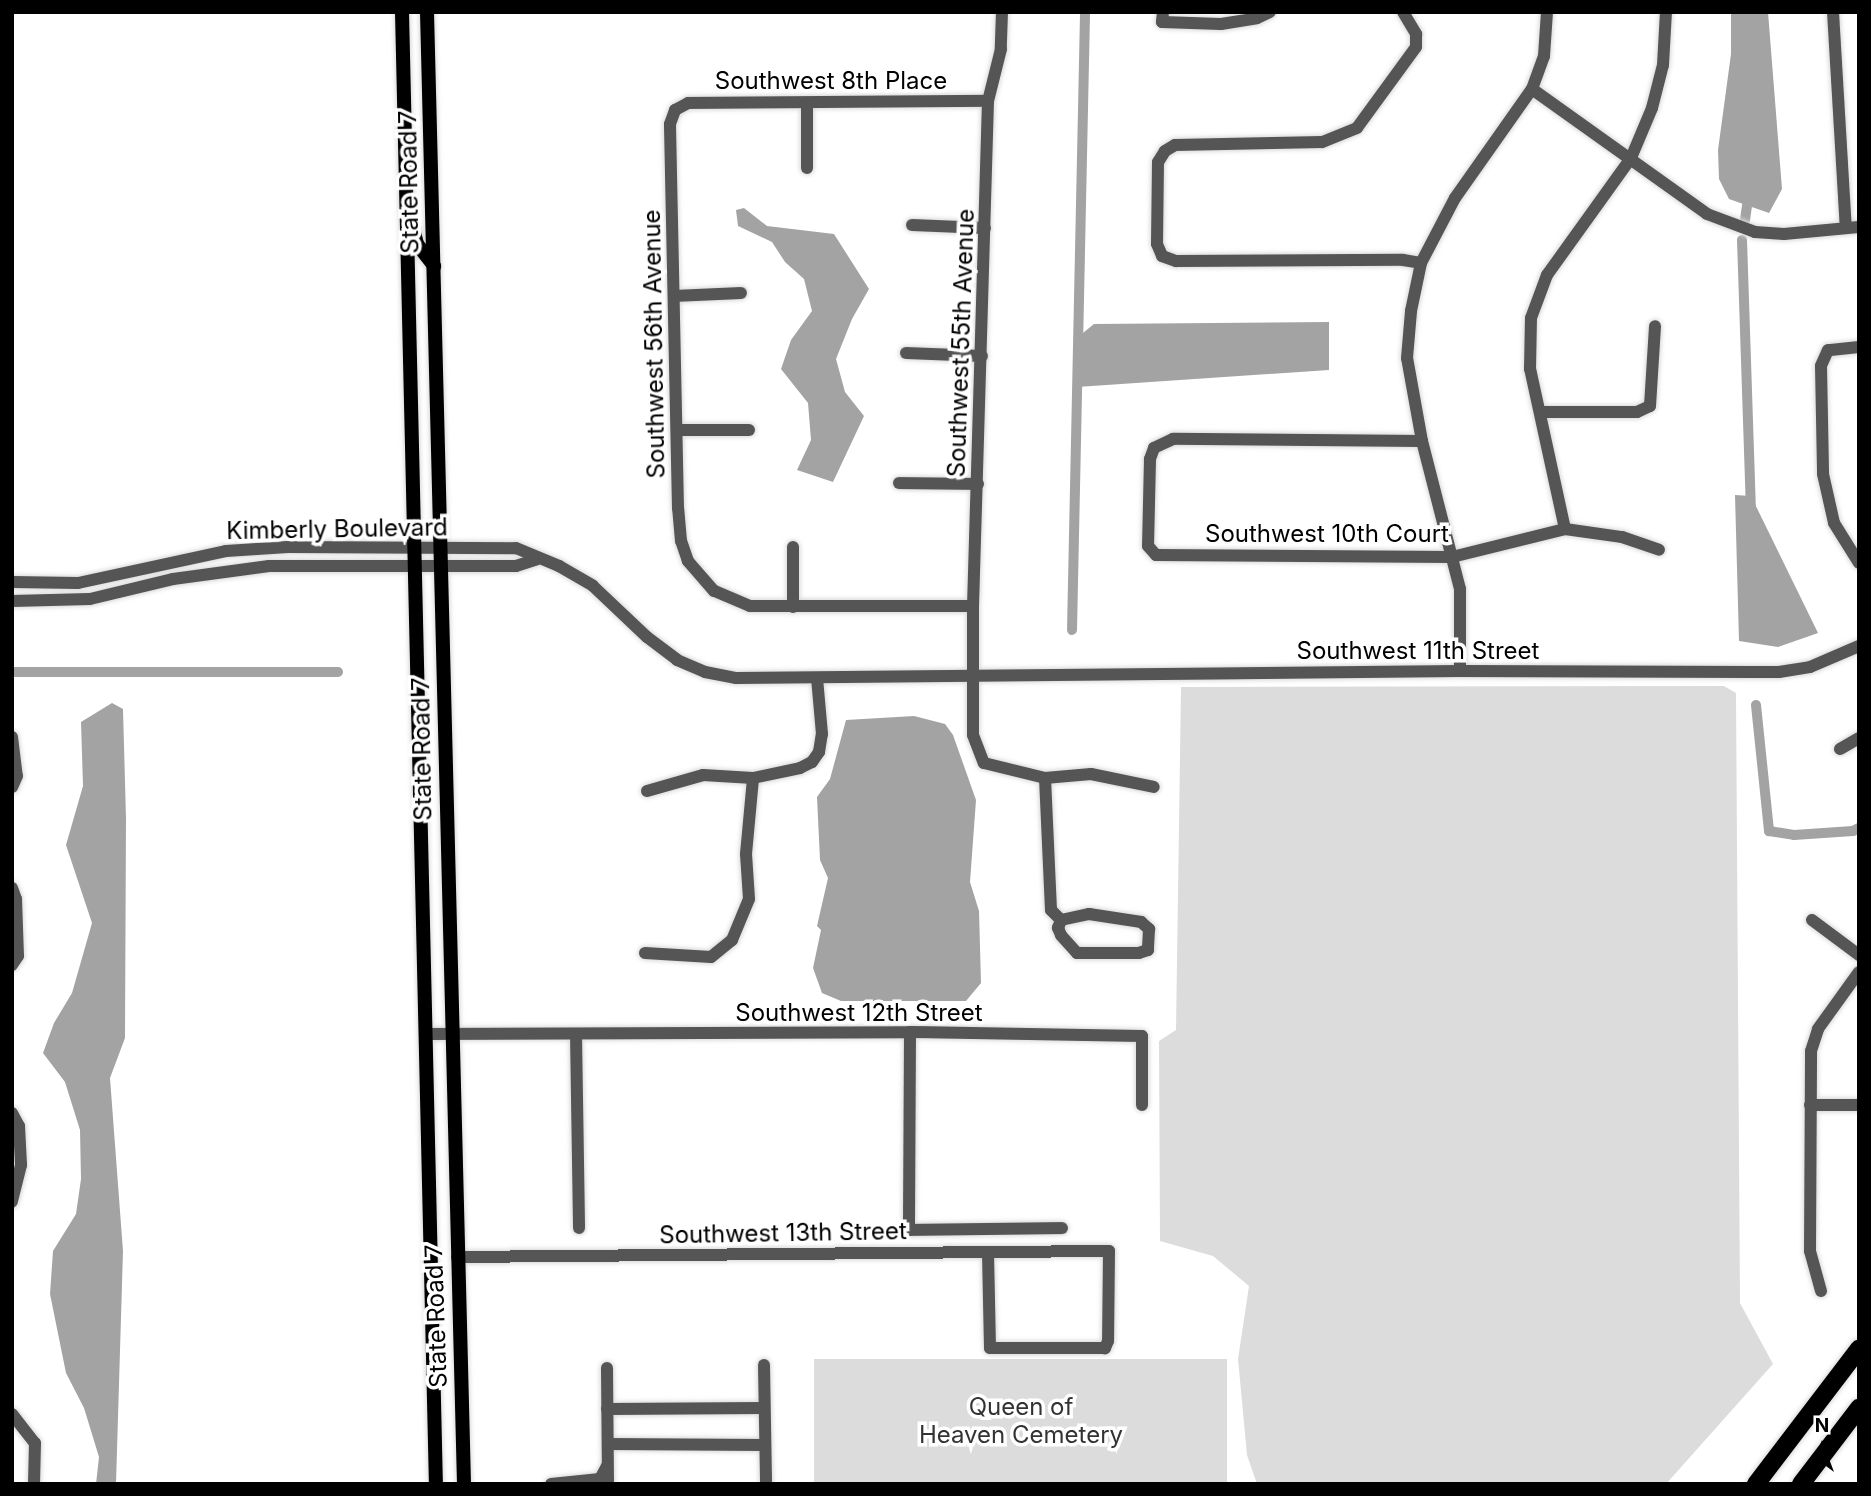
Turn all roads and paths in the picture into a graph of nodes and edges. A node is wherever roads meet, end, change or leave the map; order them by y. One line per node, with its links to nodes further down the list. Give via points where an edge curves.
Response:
1 (402, 12): 16 (main road, State Road 7)
2 (427, 12): 21 (main road, State Road 7)
3 (1003, 12): 11 (street, Southwest 55th Avenue, via 1002,49)
4 (1270, 12): 9 (street, via 1222,24)
5 (1403, 12): 20 (street, via 1416,34 1416,47 1357,128 1322,142 1175,145 1165,151 1158,162 1157,244 1162,256 1176,261)
6 (1547, 12): 10 (street, via 1544,56)
7 (1666, 12): 14 (street, via 1663,65 1652,108)
8 (1833, 12): 19 (street)
9 (1162, 17)
10 (1532, 89): 14 (street); 20 (street, via 1455,198)
11 (988, 102): 12 (street, Southwest 8th Place); 18 (street, Southwest 55th Avenue)
12 (807, 104): 13 (street, Southwest 8th Place, via 688,103); 15 (street)
13 (675, 110): 23 (street, Southwest 56th Avenue, via 670,124)
14 (1631, 158): 19 (street, via 1707,214 1755,232); 28 (street, via 1547,275 1531,318 1530,369)
15 (807, 168)
16 (406, 196): 21 (main road, via 417,244); 37 (main road, State Road 7)
17 (912, 225): 18 (street)
18 (985, 228): 27 (street, Southwest 55th Avenue)
19 (1853, 228)
20 (1421, 263): 31 (street, via 1407,358)
21 (434, 265): 36 (main road, State Road 7)
22 (741, 293): 23 (street)
23 (674, 296): 29 (street, Southwest 56th Avenue)
24 (1655, 326): 28 (street, via 1650,406 1637,412)
25 (1859, 347): 41 (street, via 1828,350 1821,366 1823,474 1834,523)
26 (906, 353): 27 (street)
27 (982, 355): 33 (street, Southwest 55th Avenue)
28 (1541, 412): 34 (street)
29 (677, 430): 30 (street); 47 (street, Southwest 56th Avenue, via 681,541 688,561 715,591 750,607)
30 (749, 430)
31 (1422, 441): 39 (street); 39 (street, Southwest 10th Court, via 1173,439 1154,448 1150,459 1148,546 1156,555)
32 (900, 483): 33 (street)
33 (978, 484): 46 (street, Southwest 55th Avenue)
34 (1565, 529): 38 (street, Southwest 10th Court, via 1622,537); 39 (street, Southwest 10th Court)
35 (793, 547): 47 (street)
36 (440, 548): 37 (street, Kimberly Boulevard); 40 (street, Kimberly Boulevard, via 516,548); 42 (main road, State Road 7)
37 (416, 549): 43 (main road, State Road 7); 44 (street, Kimberly Boulevard, via 226,551 78,583)
38 (1659, 550)
39 (1452, 557): 50 (street, via 1460,589)
40 (537, 559): 42 (street, Kimberly Boulevard, via 516,566); 49 (street, Kimberly Boulevard, via 593,586)
41 (1859, 563)
42 (440, 566): 43 (street, Kimberly Boulevard); 70 (main road, State Road 7)
43 (417, 567): 45 (street, Kimberly Boulevard, via 269,566 173,579 90,599); 69 (main road, State Road 7)
44 (12, 582)
45 (12, 601)
46 (973, 606): 47 (street); 51 (street, Southwest 55th Avenue)
47 (793, 607)
48 (1859, 646): 50 (street, Southwest 11th Street, via 1810,667 1779,673)
49 (677, 660): 52 (street, Southwest 11th Street, via 736,678)
50 (1460, 671): 51 (street, Southwest 11th Street)
51 (973, 677): 52 (street, Southwest 11th Street); 57 (street, via 973,735 984,763)
52 (817, 678): 56 (street, via 822,733 812,762)
53 (12, 737): 58 (street, via 17,776)
54 (1859, 738): 55 (street)
55 (1840, 749)
56 (753, 778): 60 (street, via 703,775); 64 (street, via 747,833 749,900 732,940 710,957)
57 (1045, 778): 59 (street, via 1091,774); 63 (street, via 1051,910)
58 (12, 787)
59 (1154, 787)
60 (647, 791)
61 (12, 888): 66 (street, via 18,956)
62 (1812, 919): 65 (street)
63 (1061, 920): 63 (street, via 1089,914 1141,922 1149,929 1148,950 1077,953 1061,935)
64 (645, 953)
65 (1859, 955)
66 (12, 965)
67 (1859, 972): 73 (street, via 1818,1029 1811,1051)
68 (910, 1032): 71 (street, Southwest 12th Street); 72 (street, Southwest 12th Street, via 1142,1036); 79 (street, via 909,1230)
69 (426, 1034): 70 (street, Southwest 12th Street); 94 (main road, State Road 7)
70 (452, 1034): 71 (street, Southwest 12th Street); 81 (main road, State Road 7)
71 (576, 1034): 78 (street)
72 (1142, 1105)
73 (1810, 1105): 74 (street); 82 (street, via 1810,1251)
74 (1859, 1105)
75 (12, 1113): 76 (street, via 19,1126)
76 (17, 1165): 77 (street)
77 (12, 1202)
78 (579, 1228)
79 (1062, 1228)
80 (988, 1253): 80 (street, Southwest 13th Street, via 990,1348 1105,1348 1109,1251); 81 (street, Southwest 13th Street)
81 (457, 1257): 95 (main road, State Road 7)
82 (1821, 1291)
83 (1859, 1349): 99 (highway)
84 (764, 1365): 86 (street)
85 (607, 1368): 88 (street)
86 (764, 1408): 88 (street); 91 (street)
87 (1859, 1408): 100 (highway)
88 (607, 1409): 90 (street)
89 (12, 1414): 93 (street, via 36,1443)
90 (608, 1444): 91 (street); 92 (street)
91 (765, 1445): 98 (street)
92 (607, 1466): 96 (street, via 600,1479); 97 (street)
93 (34, 1484)
94 (436, 1484)
95 (464, 1484)
96 (551, 1484)
97 (608, 1484)
98 (766, 1484)
99 (1756, 1484)
100 (1801, 1484)

